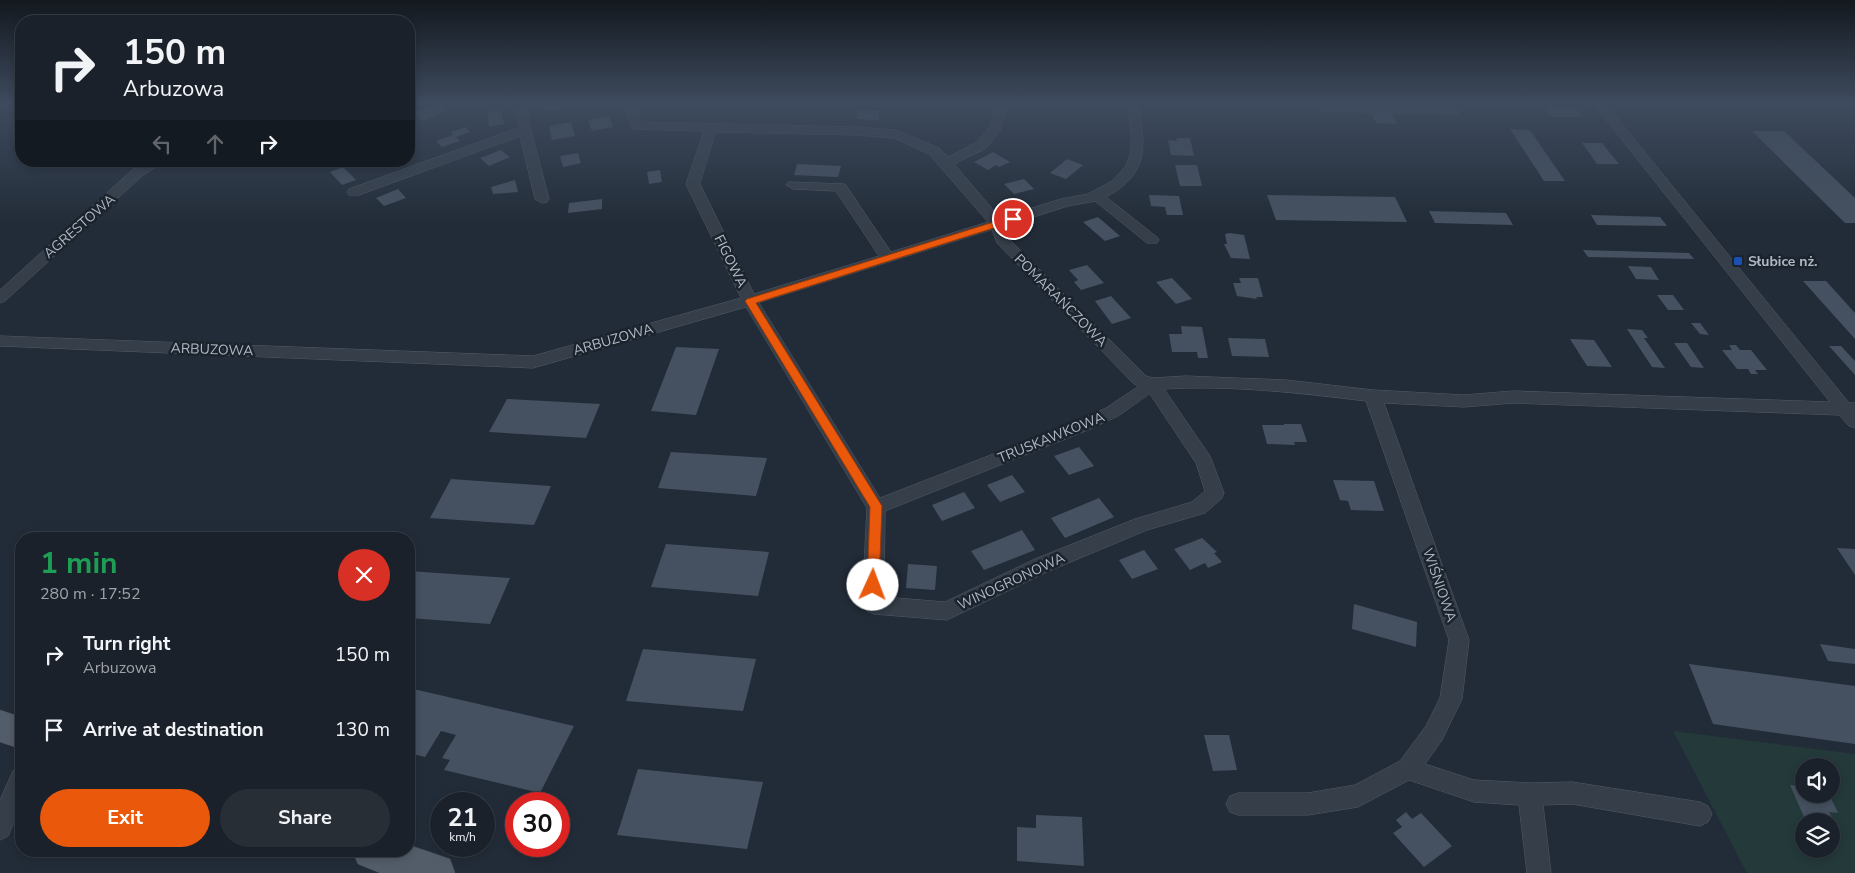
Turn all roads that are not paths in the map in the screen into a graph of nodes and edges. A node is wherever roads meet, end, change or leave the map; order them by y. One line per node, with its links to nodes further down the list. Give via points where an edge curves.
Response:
1 (490, 143): 11 (street)
2 (528, 143): 13 (street)
3 (706, 143): 18 (street, FIGOWA, via 693,184)
4 (916, 143): 8 (street, POMARAŃCZOWA, via 934,151)
5 (983, 143): 8 (street)
6 (1137, 143): 12 (street, ARBUZOWA, via 1132,168)
7 (1631, 143): 22 (street)
8 (946, 163): 14 (street, POMARAŃCZOWA)
9 (146, 167): 17 (street, AGRESTOWA)
10 (793, 185): 16 (street, via 840,187)
11 (354, 192)
12 (1097, 196): 14 (street, ARBUZOWA, via 1066,202); 15 (street)
13 (542, 199)
14 (997, 224): 16 (street, ARBUZOWA); 20 (street, POMARAŃCZOWA, via 1002,240 1029,268 1140,380)
15 (1152, 240)
16 (888, 258): 18 (street, ARBUZOWA)
17 (0, 298)
18 (750, 301): 19 (street, ARBUZOWA, via 533,362); 23 (street, FIGOWA)
19 (0, 341)
20 (1153, 384): 21 (street, via 1286,386); 23 (street, TRUSKAWKOWA, via 1112,412 1082,426); 23 (street, WINOGRONOWA, via 1162,404 1204,461 1215,493 1198,508 1142,524 1042,565 947,611 874,606)
21 (1373, 396): 22 (street, via 1464,401 1513,397); 26 (street, WIŚNIOWA, via 1459,640 1451,699 1434,733)
22 (1852, 413)
23 (876, 506)
24 (0, 726): 25 (main road)
25 (15, 731)
26 (1408, 770): 28 (street, via 1474,791); 29 (street, WIŚNIOWA, via 1358,796 1308,804)
27 (15, 793): 31 (street)
28 (1530, 794): 30 (street, via 1572,792); 34 (street)
29 (1238, 804)
30 (1700, 814)
31 (0, 828)
32 (389, 857): 33 (main road)
33 (436, 873)
34 (1539, 873)

